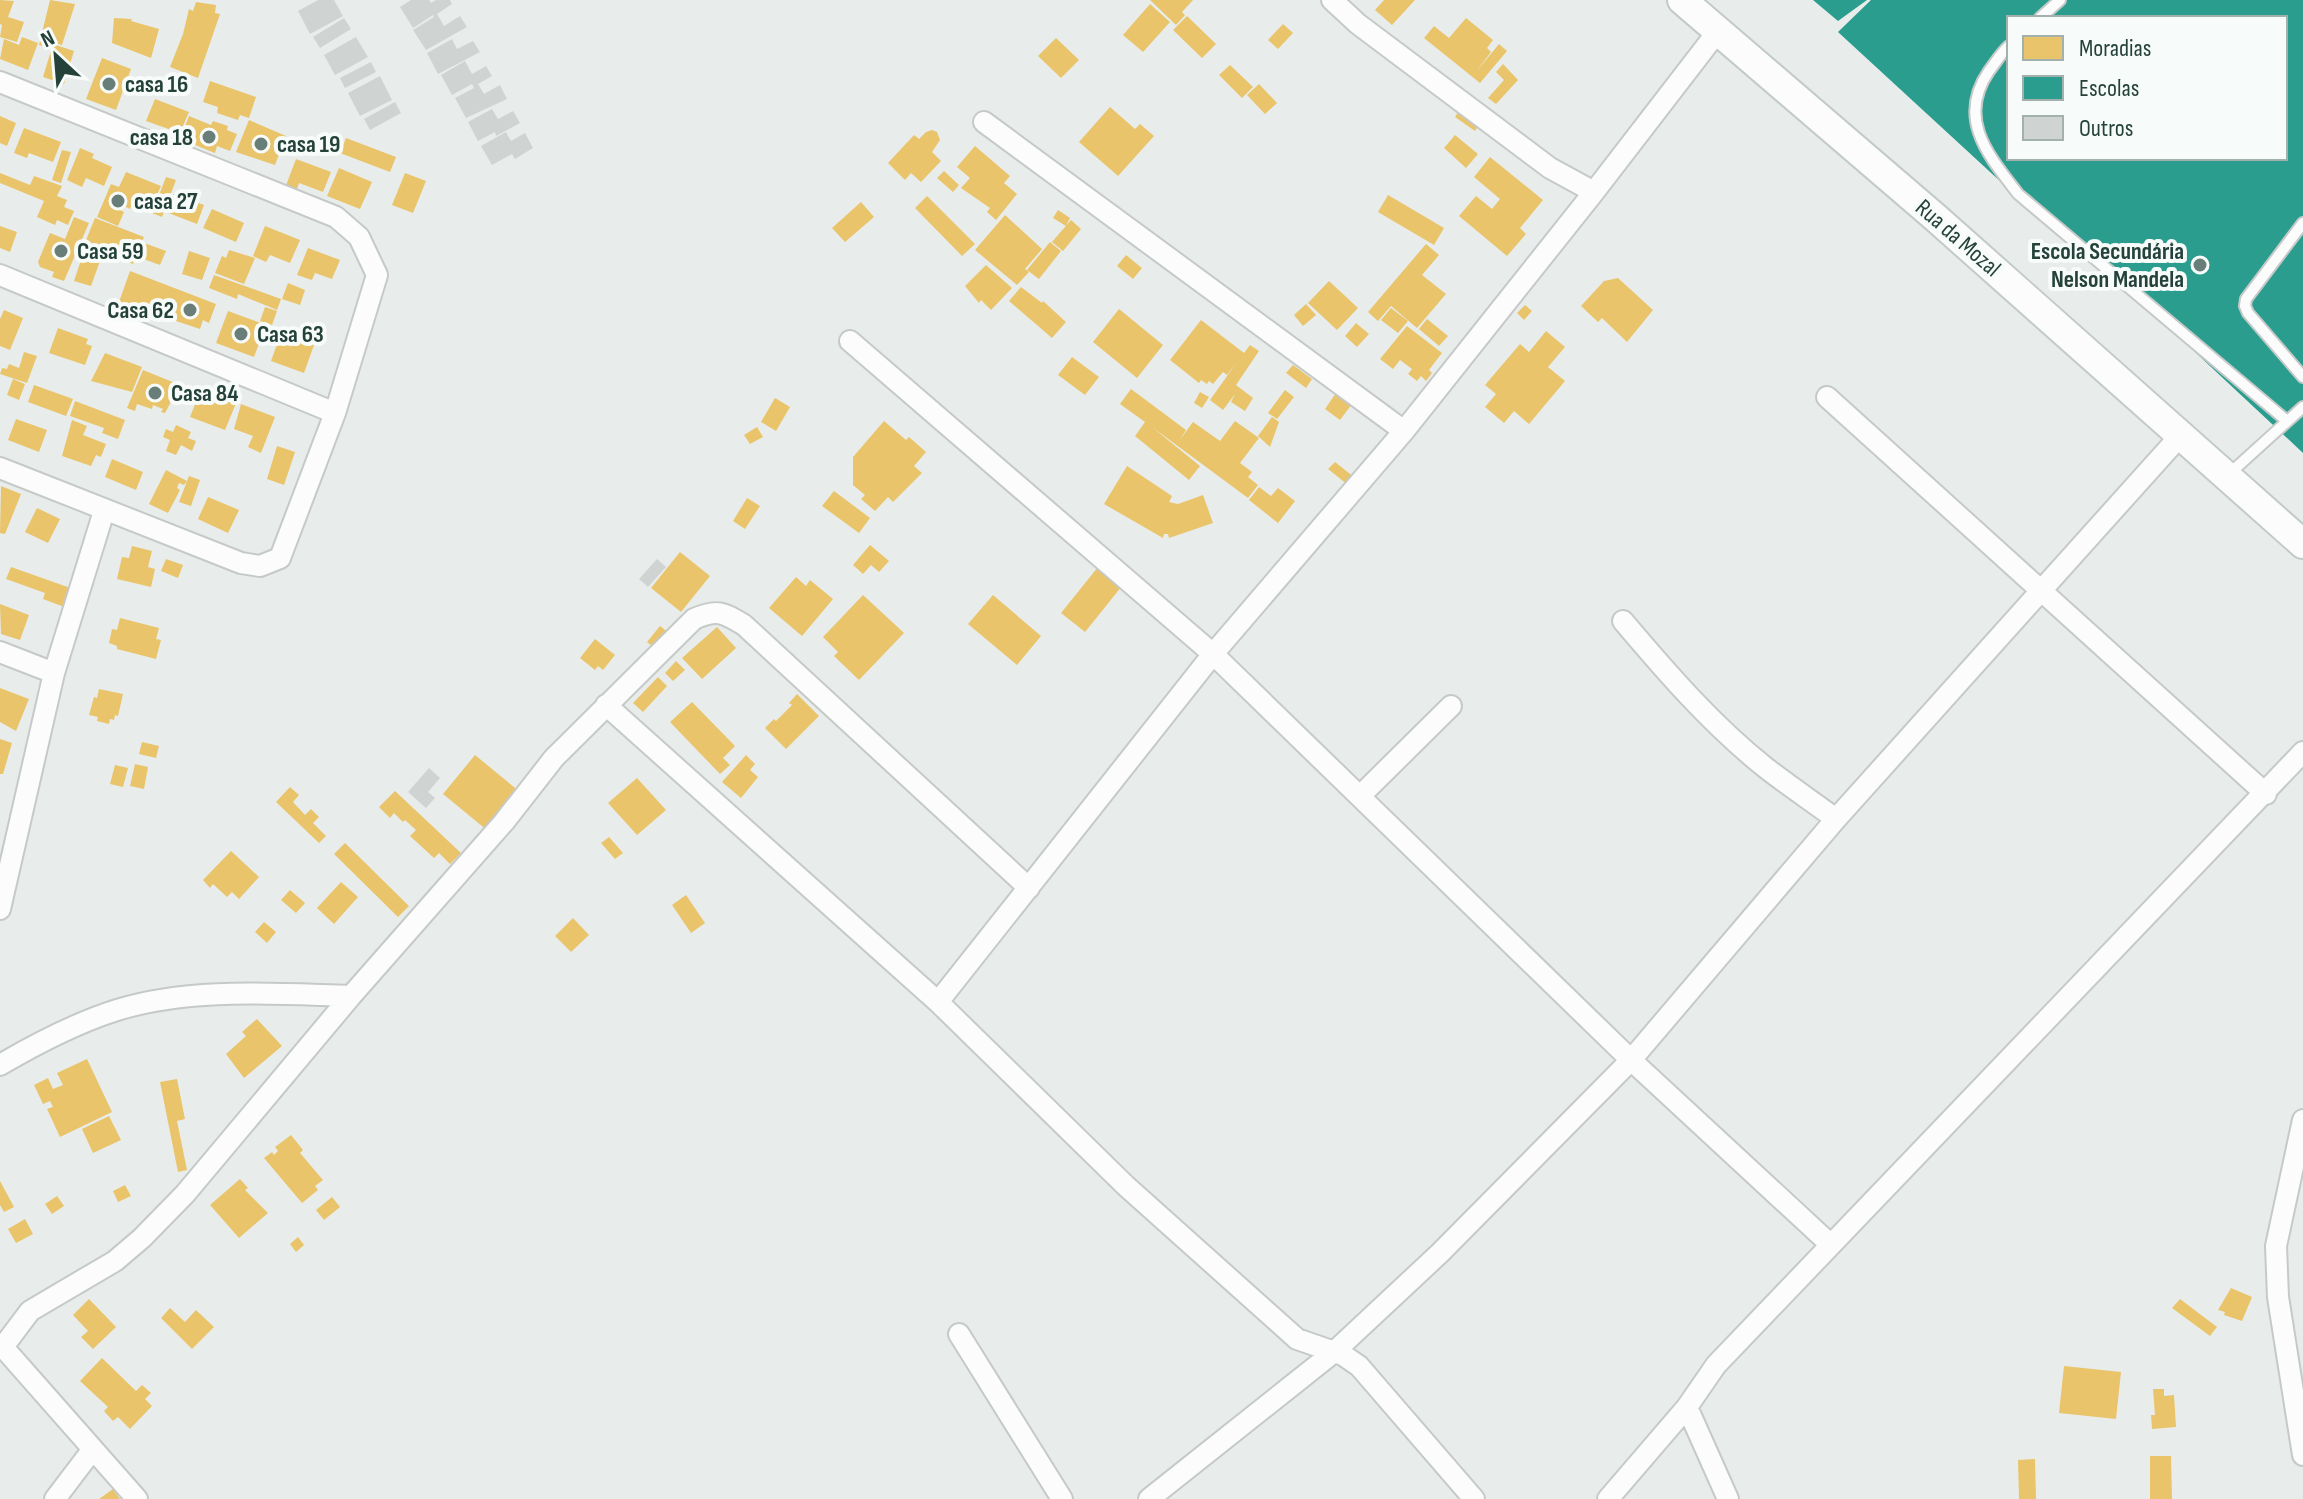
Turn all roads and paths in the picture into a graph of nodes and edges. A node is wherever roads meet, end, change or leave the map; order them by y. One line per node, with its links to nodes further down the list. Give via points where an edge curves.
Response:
1 (1332, 0): 9 (street, via 1550,168)
2 (1682, 0): 5 (main road, Rua da Mozal)
3 (2060, 0): 4 (lane)
4 (2042, 16)
5 (1718, 31): 9 (street); 19 (main road, Rua da Mozal)
6 (2007, 49): 17 (lane, via 1982,82 1975,123 1986,151 2018,194)
7 (0, 82): 16 (street, via 336,217 359,237 377,275)
8 (984, 122): 18 (street)
9 (1594, 192): 18 (street)
10 (2303, 223): 13 (lane, via 2245,306)
11 (0, 275): 16 (street)
12 (850, 341): 27 (street)
13 (2303, 377)
14 (1827, 397): 24 (street)
15 (2303, 407): 17 (lane)
16 (335, 413): 22 (street, via 280,558 260,566 241,563)
17 (2287, 421): 21 (lane)
18 (1404, 431): 27 (street)
19 (2180, 436): 21 (main road, Rua da Mozal); 24 (street)
20 (0, 468): 22 (street)
21 (2227, 477): 23 (main road, Rua da Mozal)
22 (104, 511): 28 (street)
23 (2303, 544)
24 (2040, 590): 32 (street); 34 (street)
25 (1623, 621): 34 (street, via 1726,733)
26 (0, 652): 28 (street)
27 (1213, 654): 33 (street); 35 (street)
28 (54, 673): 36 (street)
29 (606, 705): 35 (street, via 694,619 710,612 727,614); 37 (street, via 554,758); 38 (street)
30 (1451, 706): 33 (street)
31 (2303, 752): 32 (street)
32 (2266, 794): 42 (street)
33 (1360, 796): 39 (street)
34 (1836, 819): 39 (street)
35 (1029, 888): 38 (street)
36 (0, 909)
37 (351, 996): 40 (street, via 183,997 118,1010); 47 (street, via 142,1238 115,1261 30,1311 3,1347)
38 (938, 1002): 44 (street, via 1126,1186 1297,1339)
39 (1631, 1060): 42 (street); 44 (street)
40 (0, 1065)
41 (2303, 1120): 45 (street, via 2276,1246 2278,1297)
42 (1831, 1245): 46 (street, via 1716,1365)
43 (959, 1334): 51 (street)
44 (1334, 1352): 52 (street); 53 (street, via 1359,1366)
45 (2298, 1398): 48 (street)
46 (1687, 1407): 54 (street); 55 (street)
47 (93, 1449): 49 (street); 50 (street)
48 (2303, 1455)
49 (55, 1499)
50 (137, 1499)
51 (1062, 1499)
52 (1149, 1499)
53 (1474, 1499)
54 (1608, 1499)
55 (1728, 1499)

